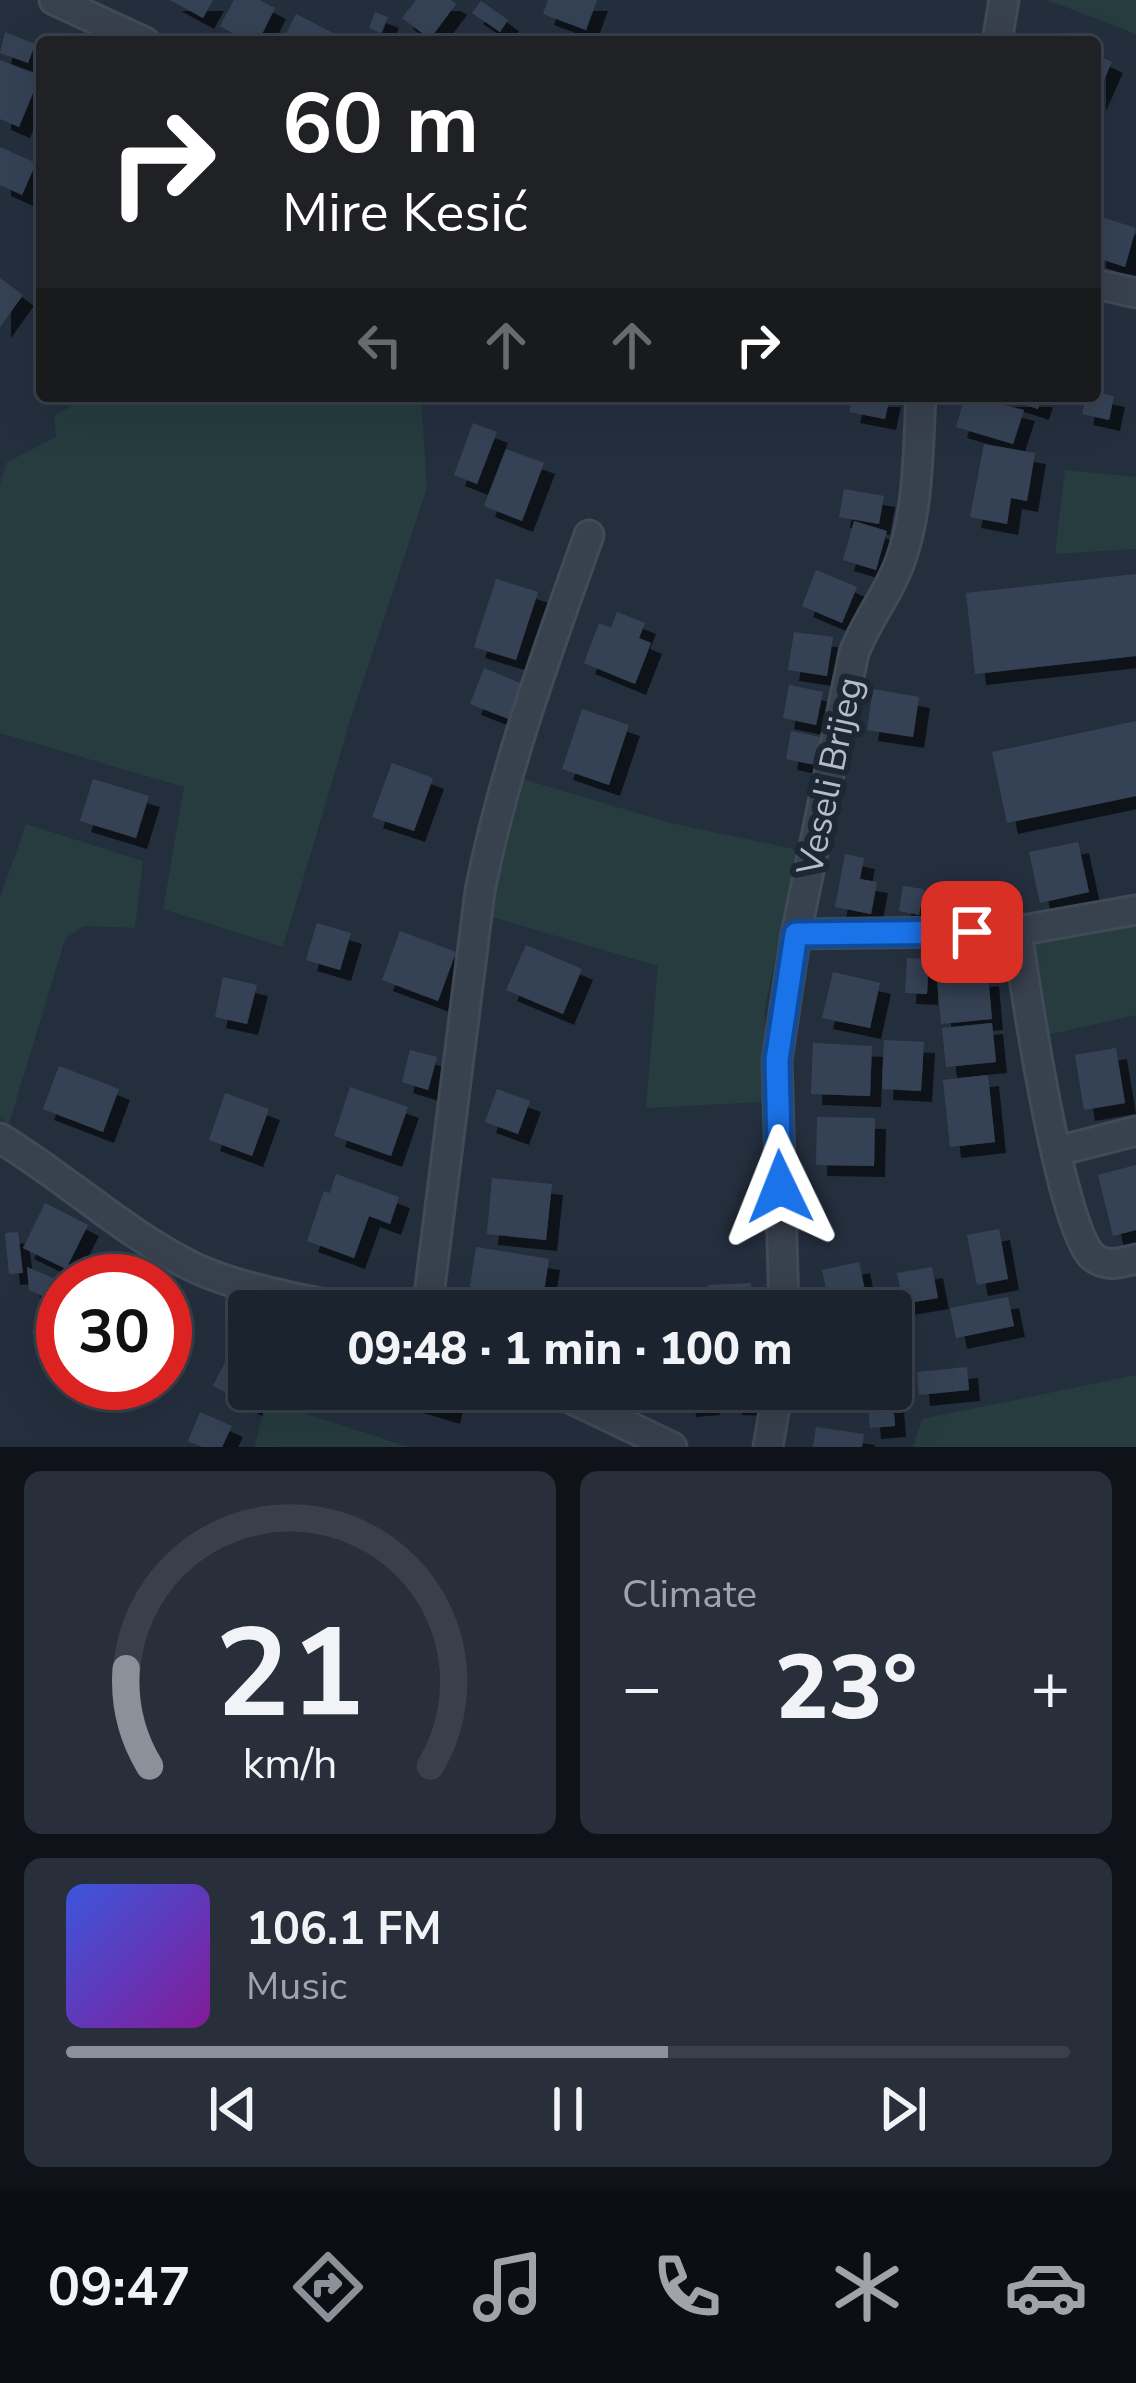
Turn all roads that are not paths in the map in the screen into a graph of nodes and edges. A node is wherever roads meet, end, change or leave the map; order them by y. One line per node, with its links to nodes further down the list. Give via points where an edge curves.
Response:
1 (54, 0): 3 (street)
2 (1004, 0): 4 (street)
3 (132, 36)
4 (998, 36)
5 (1101, 285): 6 (street)
6 (1136, 293)
7 (921, 402): 11 (street, Veseli Brijeg, via 907,542 854,653)
8 (589, 535): 17 (street, via 516,743 479,891)
9 (1136, 910): 10 (street)
10 (1016, 931): 11 (street); 14 (street)
11 (796, 934): 18 (street, Veseli Brijeg, via 777,1060)
12 (1136, 1131): 14 (street)
13 (0, 1138): 16 (street, via 148,1242 218,1277)
14 (1058, 1151): 15 (street, via 1087,1249 1106,1263)
15 (1136, 1259)
16 (270, 1290)
17 (431, 1290)
18 (783, 1290)
19 (595, 1410): 21 (street)
20 (774, 1410): 22 (street)
21 (672, 1447)
22 (768, 1447)

